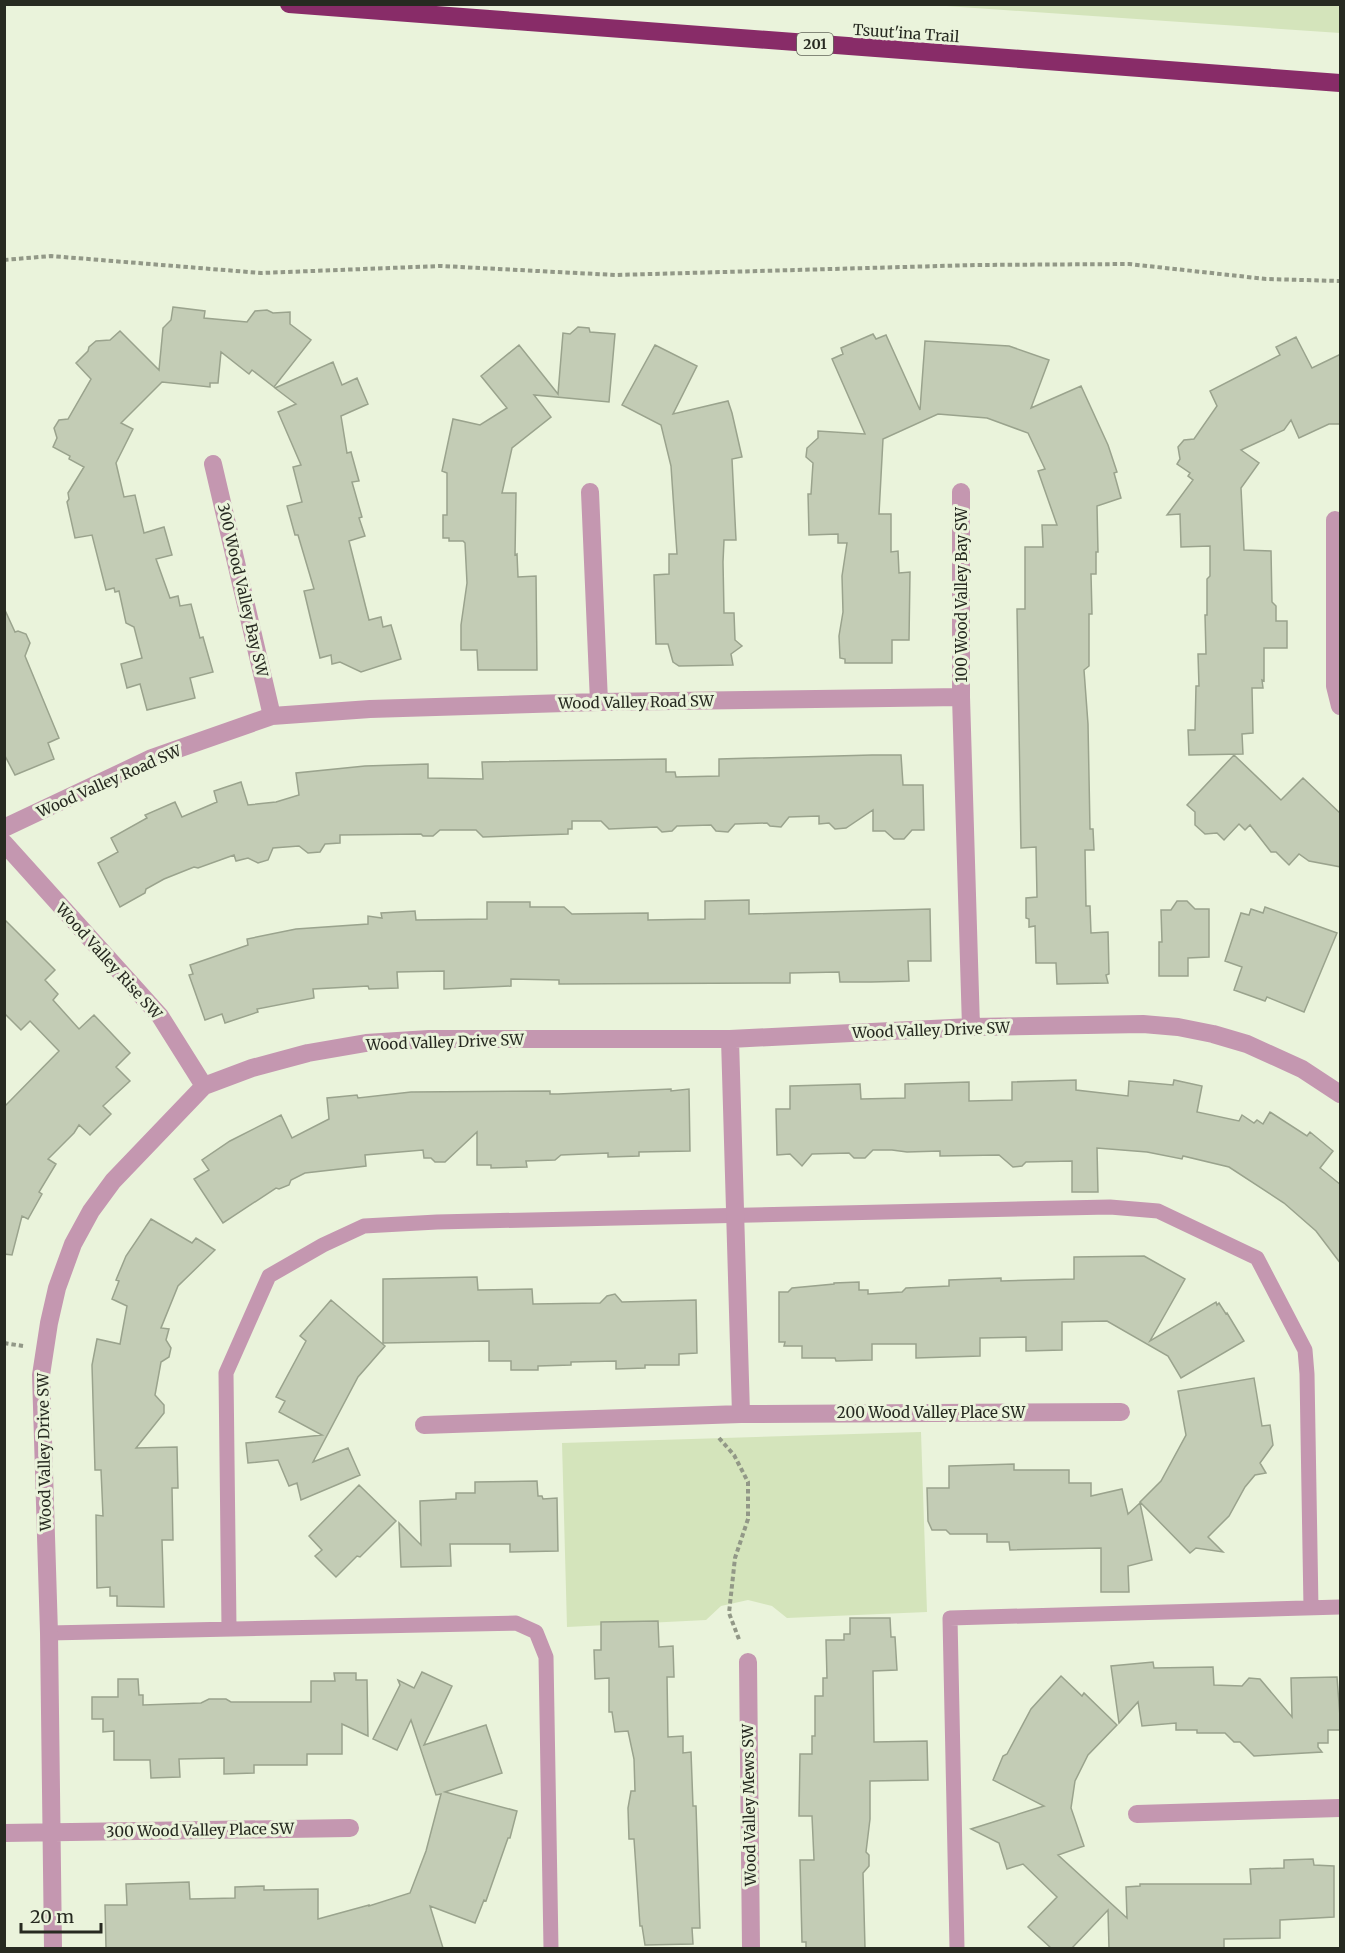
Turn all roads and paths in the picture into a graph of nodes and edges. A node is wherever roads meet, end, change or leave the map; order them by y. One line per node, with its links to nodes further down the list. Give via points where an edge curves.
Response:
1 (290, 4): 2 (highway, Tsuut'ina Trail / 201)
2 (1341, 83)
3 (4, 260): 4 (path, via 51,256 261,273 441,266 615,275 1129,264 1266,279)
4 (1341, 281)
5 (213, 464): 12 (street, 300 Wood Valley Bay SW)
6 (590, 492): 10 (street)
7 (961, 492): 9 (street, 100 Wood Valley Bay SW)
8 (1335, 520): 11 (street, via 1335,686)
9 (961, 697): 10 (street, Wood Valley Road SW); 15 (street)
10 (599, 702): 12 (street, Wood Valley Road SW)
11 (1341, 706)
12 (272, 716): 13 (street, Wood Valley Road SW, via 152,758)
13 (4, 828)
14 (4, 843): 17 (street, Wood Valley Rise SW, via 160,1016)
15 (971, 1027): 16 (street, Wood Valley Drive SW); 18 (street, Wood Valley Drive SW, via 1178,1027 1266,1052)
16 (730, 1039): 17 (street, Wood Valley Drive SW, via 429,1039 366,1043 308,1053); 19 (street)
17 (204, 1086): 27 (street, Wood Valley Drive SW, via 112,1181 73,1244 57,1288 41,1375)
18 (1341, 1094)
19 (736, 1215): 21 (street); 25 (lane, via 1110,1207 1158,1210 1257,1258 1305,1350); 26 (lane, via 364,1226 269,1276 226,1373)
20 (1121, 1412): 21 (street, 200 Wood Valley Place SW)
21 (741, 1414): 22 (street, 200 Wood Valley Place SW)
22 (708, 1416): 23 (street, 200 Wood Valley Place SW); 28 (path, via 748,1482 748,1519 735,1558 729,1613)
23 (424, 1425)
24 (1341, 1607): 25 (lane)
25 (1311, 1608): 37 (lane, via 950,1618)
26 (229, 1628): 27 (lane); 35 (lane, via 516,1623 536,1632 546,1657)
27 (49, 1633): 33 (street, Wood Valley Drive SW)
28 (748, 1662): 36 (street, Wood Valley Mews SW)
29 (1341, 1808): 30 (street)
30 (1137, 1814)
31 (350, 1828): 33 (street, 300 Wood Valley Place SW)
32 (4, 1833): 33 (street)
33 (51, 1833): 34 (street, Wood Valley Drive SW)
34 (53, 1948)
35 (551, 1948)
36 (751, 1948)
37 (957, 1948)

